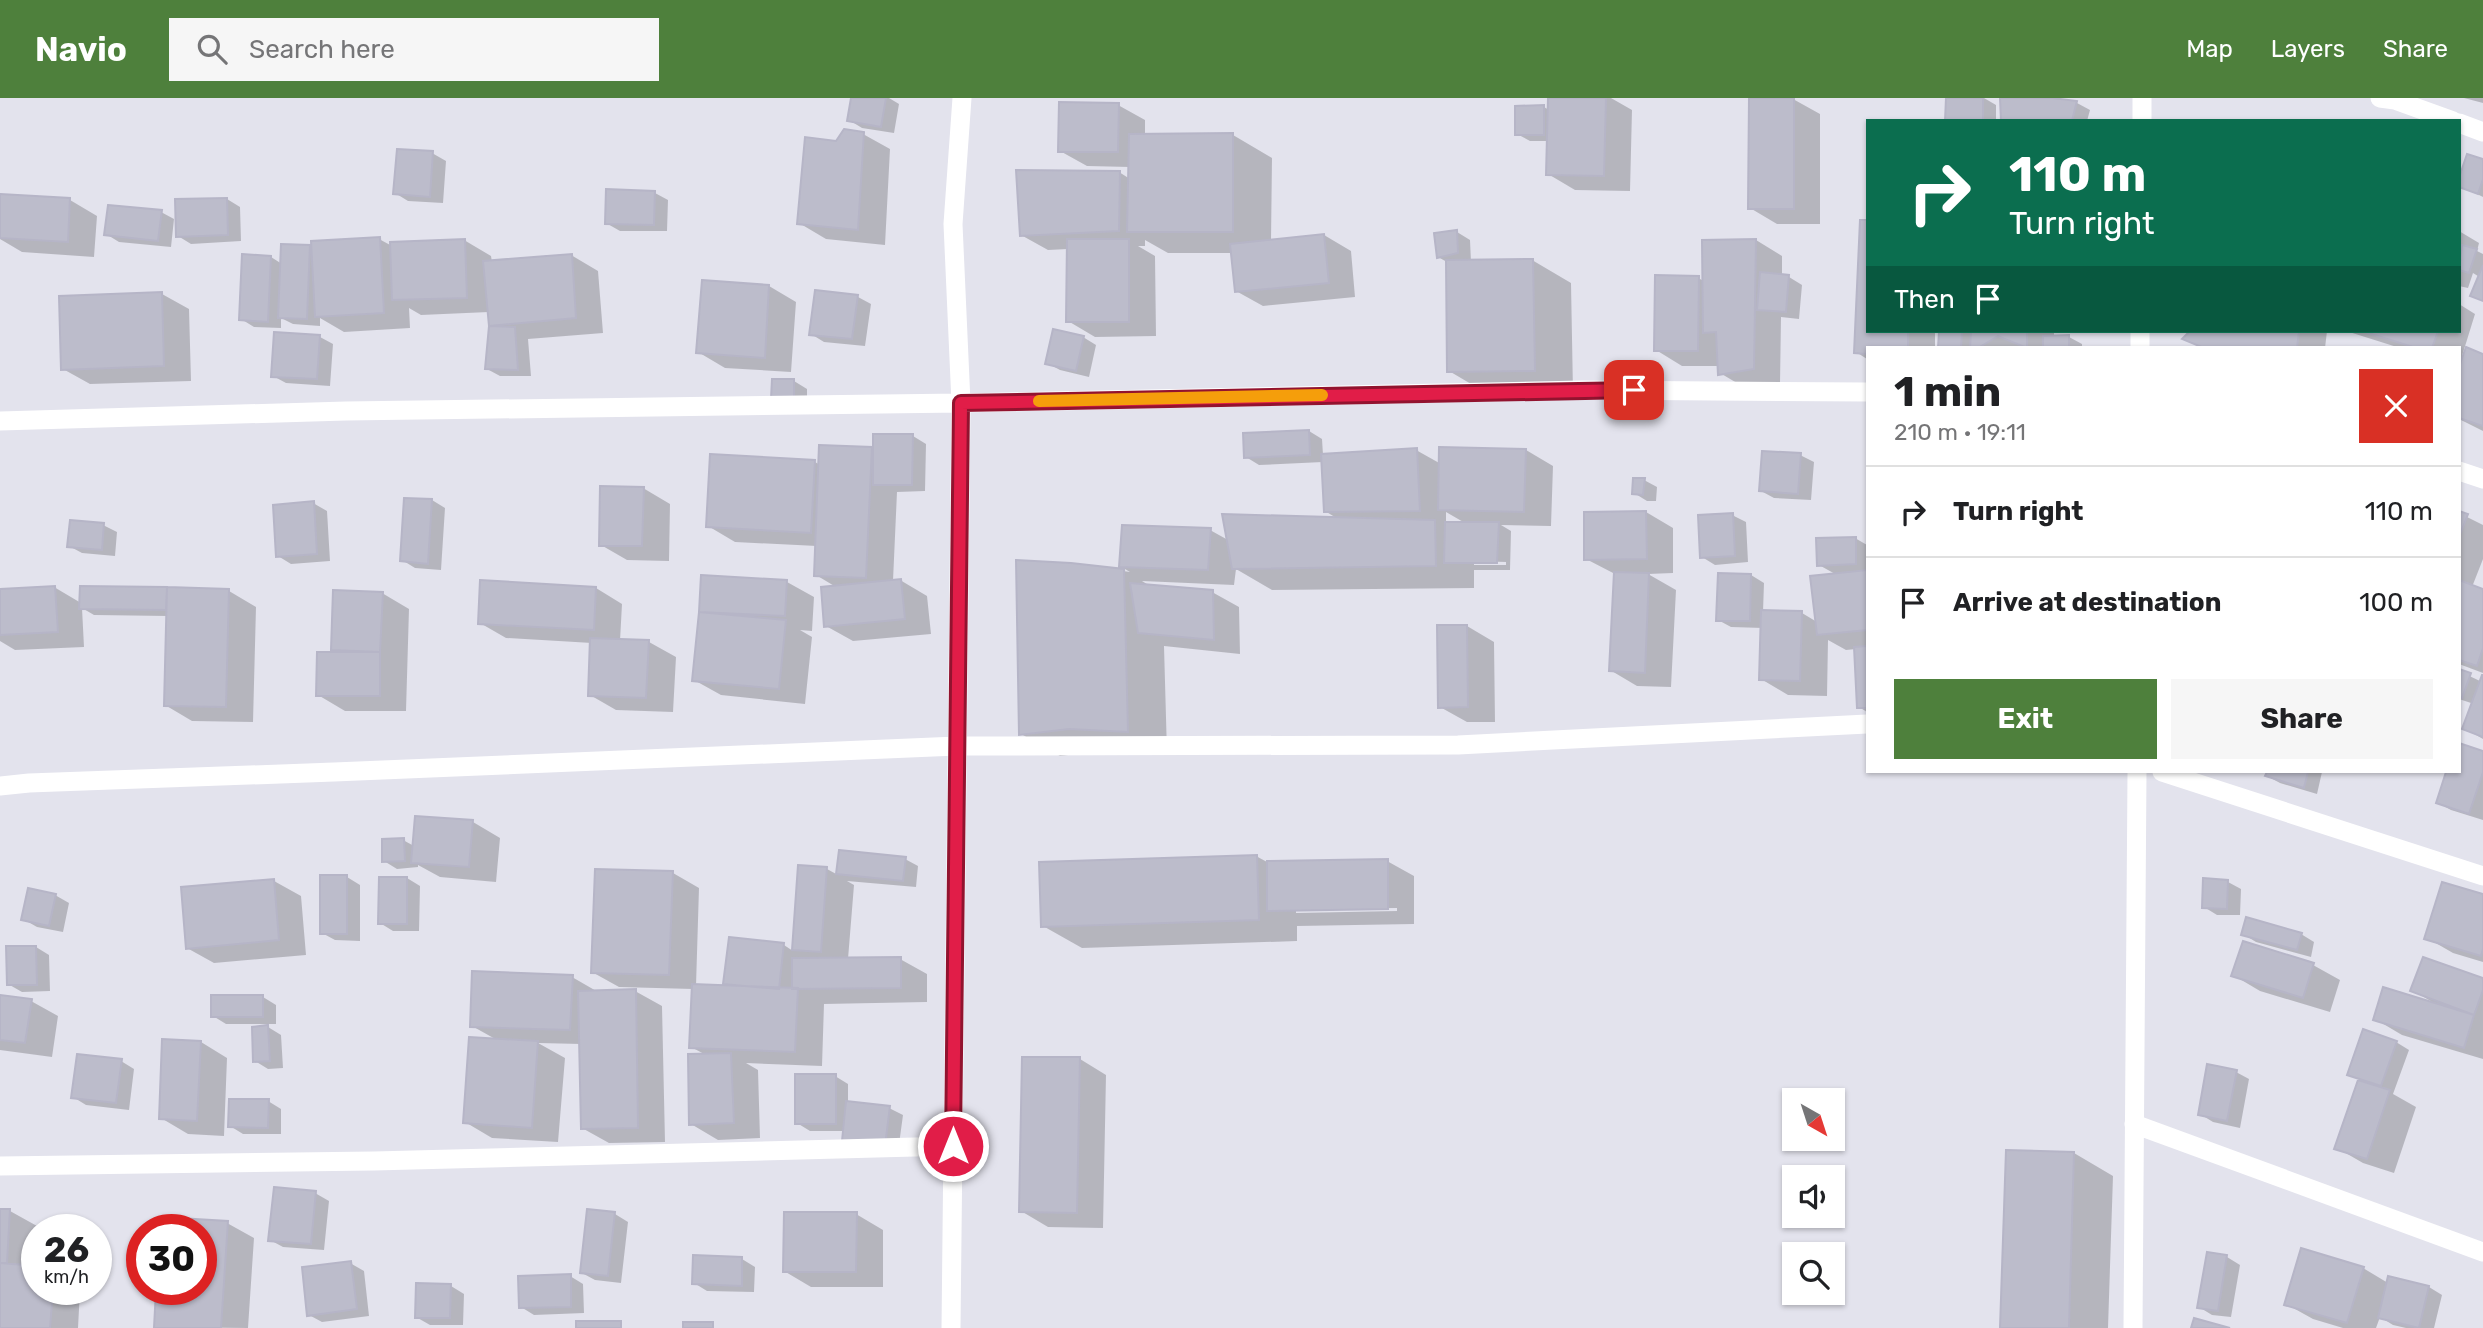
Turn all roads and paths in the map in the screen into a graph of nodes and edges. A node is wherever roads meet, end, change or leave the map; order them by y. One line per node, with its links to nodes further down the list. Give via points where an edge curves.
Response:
1 (962, 98): 9 (street, via 953,224)
2 (2142, 98): 4 (street)
3 (2380, 98): 5 (street)
4 (2141, 119)
5 (2447, 119)
6 (2461, 124): 7 (street)
7 (2483, 132)
8 (1866, 392): 9 (street, via 1582,390)
9 (961, 403): 10 (street, via 346,411); 14 (street)
10 (0, 421)
11 (2461, 472): 12 (street)
12 (2483, 479)
13 (1866, 724): 14 (street, via 1458,745)
14 (957, 746): 17 (street); 20 (street)
15 (2137, 773): 19 (street)
16 (2165, 773): 18 (street)
17 (0, 786)
18 (2483, 876)
19 (2134, 1124): 22 (street); 24 (street)
20 (953, 1146): 21 (street); 23 (street)
21 (0, 1166)
22 (2483, 1252)
23 (951, 1328)
24 (2133, 1328)

